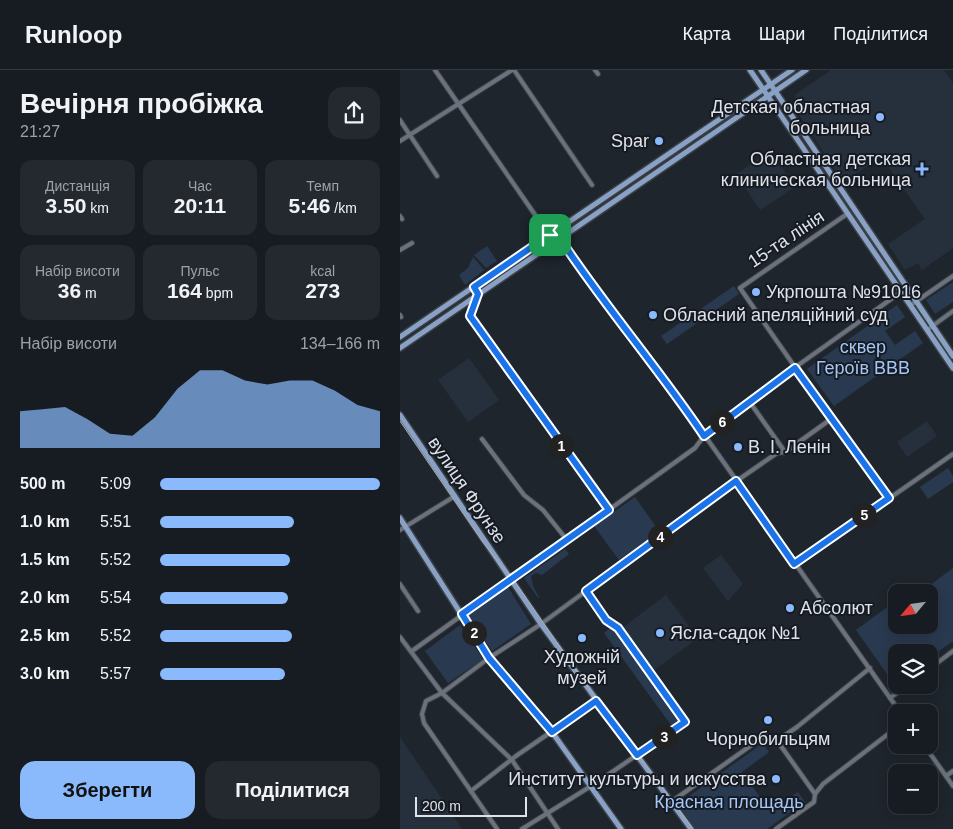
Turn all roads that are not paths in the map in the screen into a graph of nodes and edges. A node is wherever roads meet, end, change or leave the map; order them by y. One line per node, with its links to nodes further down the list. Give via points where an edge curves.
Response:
1 (435, 70): 11 (street)
2 (513, 70): 11 (street); 16 (street)
3 (750, 70): 8 (main road)
4 (761, 70): 7 (main road)
5 (792, 70): 7 (main road)
6 (806, 70): 9 (main road)
7 (771, 84): 8 (main road); 9 (main road)
8 (763, 89): 10 (main road); 18 (main road)
9 (775, 91): 10 (main road); 27 (main road)
10 (768, 96): 17 (main road); 20 (main road)
11 (458, 105): 13 (street); 19 (street)
12 (400, 120): 13 (street)
13 (410, 135): 14 (street); 15 (street)
14 (400, 141)
15 (437, 176)
16 (592, 185)
17 (848, 214): 25 (main road); 35 (street, 15-та лінія, via 740,288)
18 (555, 231): 19 (main road); 20 (street)
19 (550, 235): 24 (main road)
20 (560, 238): 26 (main road); 40 (street)
21 (412, 244): 22 (street)
22 (400, 250)
23 (953, 276): 27 (street)
24 (474, 287): 26 (street); 32 (main road)
25 (902, 292): 28 (main road); 35 (street)
26 (478, 294): 33 (main road); 47 (street, via 470,316)
27 (916, 301): 28 (street); 30 (main road)
28 (911, 305): 31 (main road)
29 (953, 311): 30 (street)
30 (933, 326): 31 (street); 34 (main road)
31 (927, 330): 36 (main road)
32 (400, 337)
33 (400, 348)
34 (953, 356)
35 (795, 368): 37 (street); 39 (street)
36 (953, 368)
37 (749, 401): 40 (street); 42 (street)
38 (400, 415): 45 (main road, вулиця Фрунзе)
39 (831, 419): 42 (street); 46 (street)
40 (704, 436): 44 (street); 47 (street, via 698,446)
41 (482, 439): 51 (street, via 524,495 543,510)
42 (785, 452): 44 (street, via 777,453)
43 (953, 454): 46 (street)
44 (736, 481): 52 (street); 55 (street)
45 (454, 496): 49 (street); 53 (main road, вулиця Фрунзе)
46 (889, 498): 52 (street)
47 (609, 510): 51 (street)
48 (400, 518): 49 (main road)
49 (406, 526): 50 (street); 57 (main road)
50 (400, 530)
51 (567, 540): 53 (street)
52 (794, 564): 64 (street)
53 (512, 580): 57 (street); 58 (main road, вулиця Фрунзе)
54 (400, 584): 56 (street)
55 (586, 591): 58 (street); 74 (street, via 606,620 618,628 685,722)
56 (418, 610)
57 (462, 614): 60 (street); 62 (main road)
58 (541, 624): 62 (street); 68 (main road, вулиця Фрунзе)
59 (400, 637): 60 (street)
60 (412, 651): 65 (street)
61 (953, 651): 63 (street)
62 (489, 658): 65 (street); 70 (main road)
63 (938, 662)
64 (870, 668): 67 (street); 72 (street, via 791,731)
65 (442, 693): 75 (street); 80 (street, via 426,701 422,719)
66 (896, 694): 67 (street)
67 (890, 698): 69 (street)
68 (596, 701): 70 (street); 74 (main road, вулиця Фрунзе)
69 (894, 704)
70 (552, 732): 75 (street); 78 (main road)
71 (888, 734): 81 (street, via 823,784)
72 (776, 739): 81 (street); 82 (street, via 763,737)
73 (930, 754): 77 (street)
74 (637, 755): 78 (street); 82 (main road, вулиця Фрунзе)
75 (512, 760): 80 (street); 83 (street)
76 (953, 771): 77 (street)
77 (946, 776): 79 (street)
78 (591, 785): 83 (street); 87 (main road)
79 (953, 786)
80 (471, 791): 84 (street)
81 (815, 794): 89 (street, via 814,802)
82 (671, 802): 88 (main road, вулиця Фрунзе)
83 (548, 812): 85 (street); 86 (street)
84 (497, 829)
85 (522, 829)
86 (558, 829)
87 (622, 829)
88 (691, 829)
89 (776, 829)

